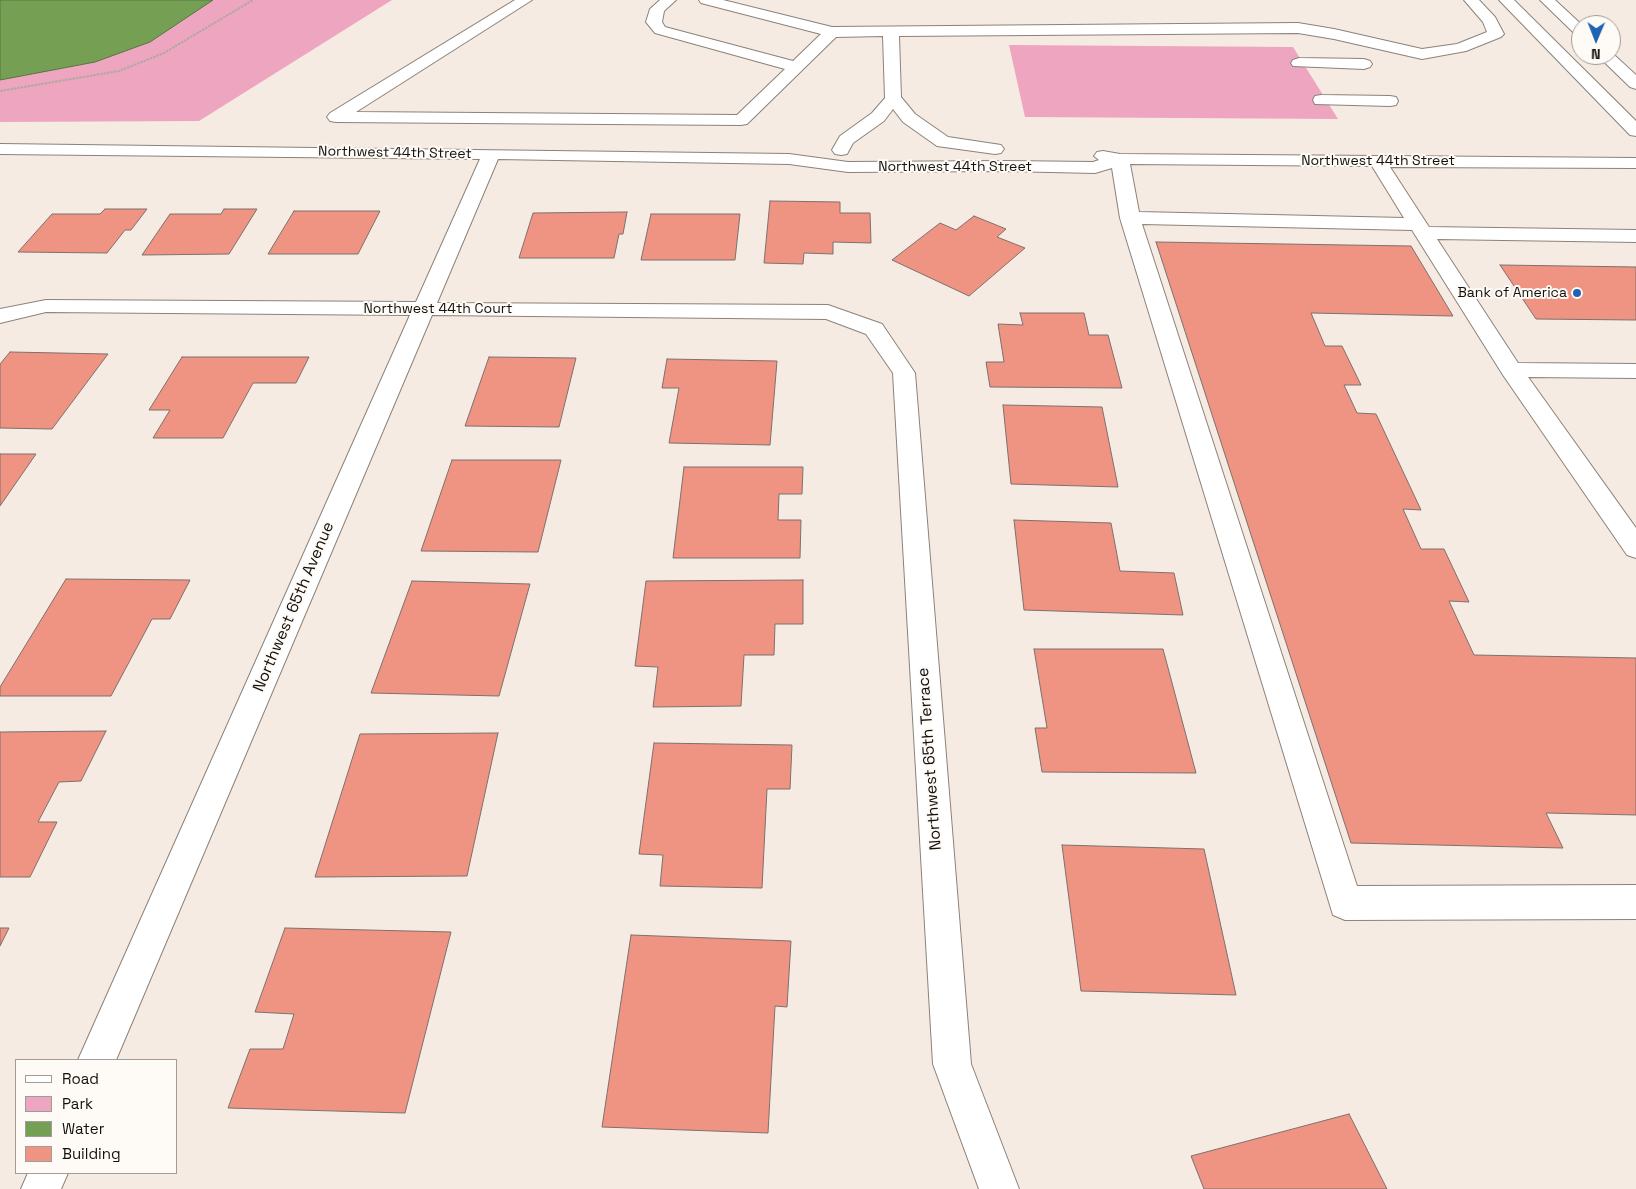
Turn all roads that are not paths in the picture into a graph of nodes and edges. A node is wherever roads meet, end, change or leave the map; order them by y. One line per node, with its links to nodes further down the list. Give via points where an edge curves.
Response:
1 (524, 0): 13 (street, via 336,117 741,120)
2 (669, 0): 13 (street, via 657,9 654,22 660,30)
3 (706, 0): 8 (street)
4 (1472, 0): 9 (street, via 1490,20 1496,34 1460,48 1422,54 1298,28)
5 (1506, 0): 18 (street)
6 (1546, 0): 7 (street)
7 (1571, 23)
8 (832, 32): 9 (street); 13 (street)
9 (891, 32): 15 (street)
10 (1299, 63): 11 (street)
11 (1364, 64)
12 (1616, 65): 14 (street)
13 (796, 67)
14 (1636, 84)
15 (893, 98): 20 (street, via 909,118 943,142); 21 (street, via 878,117 846,140)
16 (1321, 100): 17 (street)
17 (1390, 101)
18 (1636, 131)
19 (0, 149): 22 (street, Northwest 44th Street)
20 (995, 149): 21 (street, Northwest 44th Street); 24 (street, Northwest 44th Street, via 1085,152)
21 (840, 150): 23 (street, Northwest 44th Street)
22 (491, 154): 23 (street, Northwest 44th Street); 30 (street, Northwest 65th Avenue)
23 (789, 159): 24 (street, Northwest 44th Street, via 848,167 1095,168)
24 (1120, 159): 25 (street, Northwest 44th Street); 27 (street)
25 (1378, 162): 26 (street, Northwest 44th Street); 28 (street)
26 (1636, 163)
27 (1130, 218): 28 (street); 36 (street, via 1345,903)
28 (1421, 228): 29 (street); 33 (street)
29 (1636, 236)
30 (424, 309): 31 (street, Northwest 44th Court, via 46,306); 32 (street, Northwest 44th Court, via 828,312); 37 (street, Northwest 65th Avenue)
31 (0, 316)
32 (874, 329): 40 (street, Northwest 65th Terrace, via 904,373 952,1064)
33 (1511, 370): 34 (street); 35 (street)
34 (1636, 371)
35 (1636, 548)
36 (1636, 902)
37 (97, 1059)
38 (48, 1174): 39 (street)
39 (41, 1189)
40 (999, 1189)

